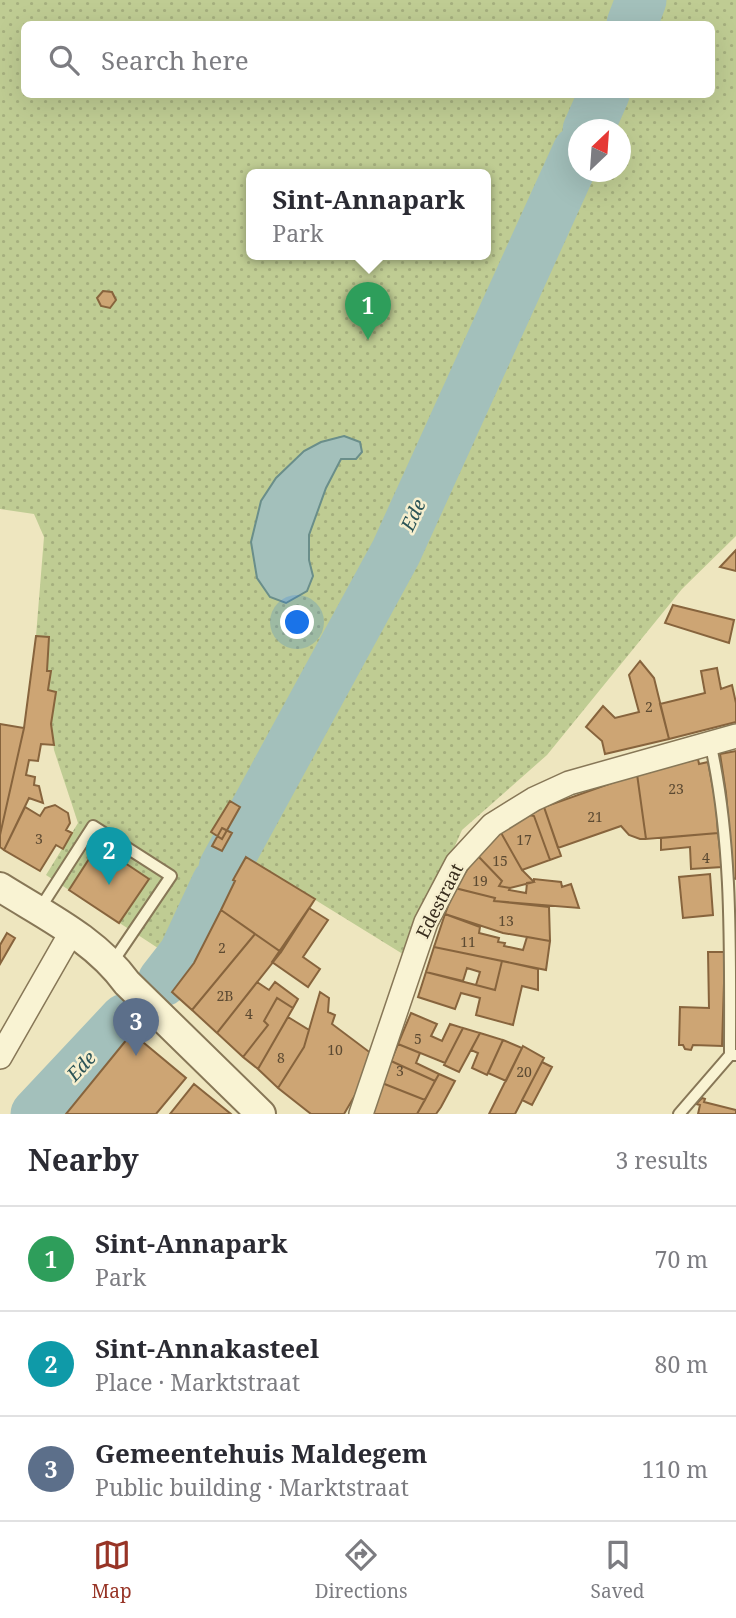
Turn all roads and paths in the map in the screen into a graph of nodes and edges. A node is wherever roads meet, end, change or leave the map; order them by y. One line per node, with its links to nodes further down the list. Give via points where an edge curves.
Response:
1 (736, 736): 2 (street, Edestraat)
2 (710, 742): 7 (lane, via 721,805); 10 (street, Edestraat, via 569,783 492,825 457,863 426,922)
3 (0, 887): 4 (street)
4 (38, 911): 5 (street); 6 (lane, via 93,826 171,876)
5 (72, 931): 6 (street); 8 (street)
6 (112, 963): 9 (street, via 127,984)
7 (733, 1055): 11 (lane)
8 (0, 1057)
9 (261, 1114)
10 (361, 1114)
11 (679, 1114)

